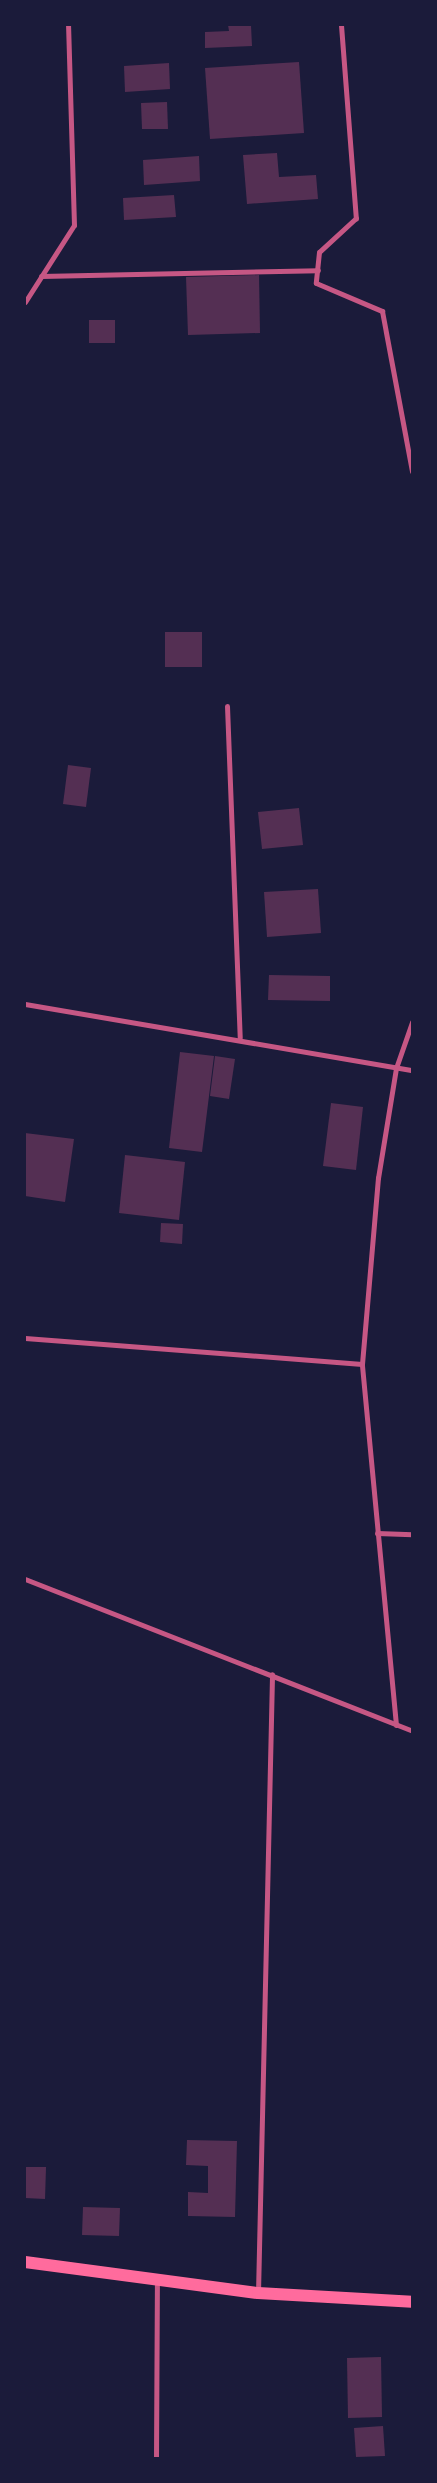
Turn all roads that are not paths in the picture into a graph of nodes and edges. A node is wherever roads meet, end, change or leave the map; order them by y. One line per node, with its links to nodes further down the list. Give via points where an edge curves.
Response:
1 (68, 25): 4 (street, via 74,225)
2 (341, 25): 3 (street, via 356,218 319,252)
3 (318, 270): 4 (street); 6 (street, via 316,283 382,311)
4 (41, 276): 5 (street)
5 (25, 302)
6 (412, 471)
7 (227, 706): 10 (street)
8 (25, 1004): 10 (street)
9 (412, 1022): 11 (street)
10 (240, 1038): 11 (street)
11 (396, 1068): 12 (street); 14 (street, via 378,1178)
12 (412, 1070)
13 (25, 1338): 14 (street)
14 (362, 1364): 15 (street)
15 (377, 1533): 16 (street); 19 (street)
16 (412, 1534)
17 (25, 1579): 18 (street)
18 (272, 1674): 19 (street); 23 (street)
19 (396, 1725): 20 (street)
20 (412, 1731)
21 (25, 2262): 22 (main road)
22 (157, 2280): 23 (main road); 25 (street)
23 (258, 2293): 24 (main road)
24 (412, 2302)
25 (156, 2458)

